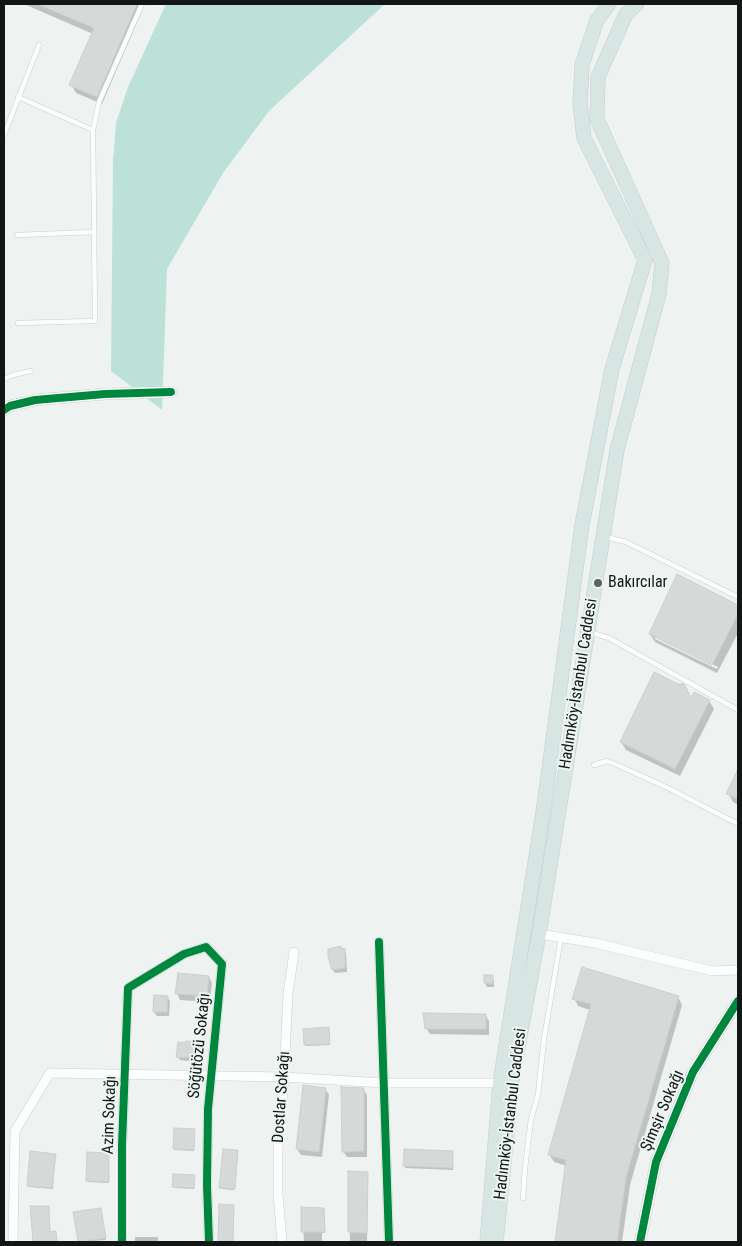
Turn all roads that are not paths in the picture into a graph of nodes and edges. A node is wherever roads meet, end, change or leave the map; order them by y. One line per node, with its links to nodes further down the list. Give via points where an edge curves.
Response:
1 (142, 4): 6 (lane, via 99,102)
2 (609, 4): 32 (main road, Hadımköy-İstanbul Caddesi, via 597,20 582,65 580,104 584,138 645,260 612,369 582,524 544,806)
3 (636, 4): 15 (main road, Hadımköy-İstanbul Caddesi, via 626,14 598,77 597,118 662,263 659,294 617,450)
4 (39, 45): 5 (lane)
5 (18, 98): 6 (lane); 7 (lane)
6 (93, 130): 8 (lane)
7 (4, 135)
8 (94, 232): 9 (lane); 10 (lane, via 94,321)
9 (17, 235)
10 (18, 323)
11 (31, 371): 12 (lane)
12 (4, 379)
13 (171, 392): 14 (street, via 35,400)
14 (4, 410)
15 (603, 537): 16 (lane, via 626,542); 17 (main road, Hadımköy-İstanbul Caddesi)
16 (738, 597)
17 (587, 632): 18 (lane, via 609,638); 21 (main road, Hadımköy-İstanbul Caddesi)
18 (738, 710)
19 (594, 765): 20 (lane, via 607,761 615,764)
20 (738, 824)
21 (539, 934): 22 (street); 40 (main road, Hadımköy-İstanbul Caddesi, via 513,1075)
22 (561, 937): 25 (street, via 712,971); 33 (lane, via 538,1095 531,1119)
23 (380, 942): 31 (street)
24 (294, 952): 30 (street, Dostlar Sokağı, via 288,994)
25 (738, 970)
26 (128, 988): 28 (street, Azim Sokağı); 29 (street, Söğütözü Sokağı, via 184,954 206,947 222,964)
27 (738, 1000): 41 (street, Şimşir Sokağı, via 693,1072 656,1162)
28 (125, 1074): 29 (street); 34 (street, via 50,1073 15,1131); 35 (street, Azim Sokağı)
29 (210, 1076): 30 (street); 36 (street, Söğütözü Sokağı)
30 (284, 1077): 31 (street); 37 (street, Dostlar Sokağı, via 278,1147)
31 (383, 1083): 32 (street); 38 (street)
32 (500, 1083): 39 (main road, Hadımköy-İstanbul Caddesi)
33 (523, 1198)
34 (13, 1242)
35 (122, 1242)
36 (209, 1242)
37 (282, 1242)
38 (390, 1242)
39 (487, 1242)
40 (496, 1242)
41 (640, 1242)

